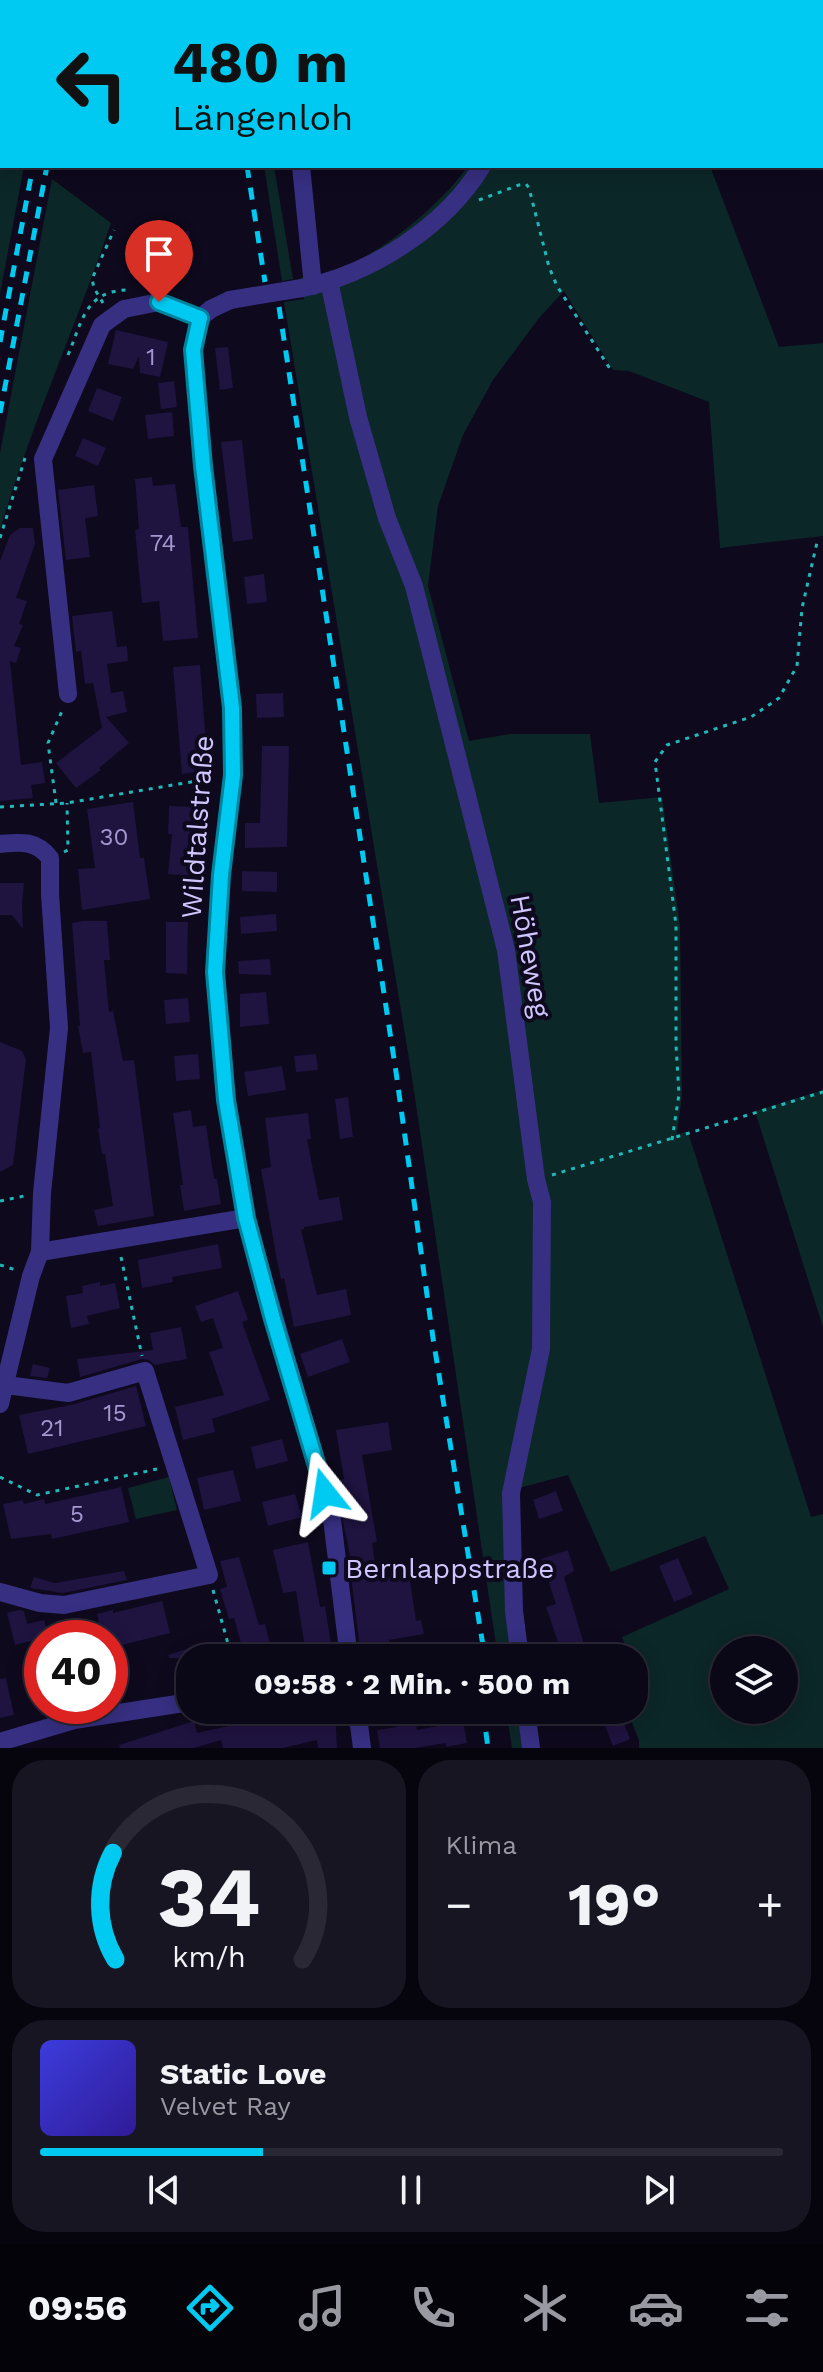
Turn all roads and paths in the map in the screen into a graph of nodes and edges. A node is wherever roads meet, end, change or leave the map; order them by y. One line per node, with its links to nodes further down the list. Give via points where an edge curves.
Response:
1 (301, 168): 5 (street, Höheweg)
2 (481, 168): 3 (street)
3 (456, 201): 5 (street, via 410,239 351,273); 8 (path, via 483,200 526,184 557,286)
4 (114, 230): 6 (path, via 92,279)
5 (315, 285): 7 (street, bridge, via 230,300); 21 (street, Höheweg, via 387,518 414,586 506,950)
6 (111, 317): 7 (street, via 159,302); 12 (street, via 102,325 43,459)
7 (200, 318): 13 (street, Wildtalstraße, via 193,350 232,708)
8 (612, 372)
9 (23, 464): 10 (path)
10 (0, 538)
11 (818, 538): 20 (path, via 802,608 797,666 779,698 751,717 667,745 655,762 676,925 679,1094)
12 (68, 694): 14 (path, via 48,743)
13 (233, 775): 15 (path); 24 (street, Wildtalstraße, via 215,972 226,1100)
14 (56, 803): 15 (path); 16 (path)
15 (67, 803): 18 (path, via 68,850)
16 (0, 807)
17 (0, 844): 18 (street, via 41,847)
18 (50, 858): 22 (street, via 59,1028)
19 (823, 1092): 20 (path)
20 (672, 1140): 21 (path)
21 (536, 1179): 36 (street, Höheweg, via 542,1202 541,1349 511,1493)
22 (42, 1193): 23 (path); 26 (street)
23 (0, 1201)
24 (246, 1218): 25 (street); 35 (street, Wildtalstraße, via 332,1519)
25 (117, 1239): 26 (street); 27 (path)
26 (40, 1252): 28 (street)
27 (145, 1371): 28 (street, via 68,1393); 30 (street)
28 (6, 1385): 29 (street)
29 (0, 1404)
30 (174, 1465): 31 (path, via 37,1495); 32 (street)
31 (0, 1477)
32 (209, 1575): 33 (street, via 64,1605); 34 (path)
33 (0, 1592)
34 (228, 1644)
35 (347, 1644)
36 (518, 1644)
37 (176, 1704): 40 (street, via 74,1720)
38 (359, 1724): 41 (street)
39 (528, 1724): 42 (street)
40 (0, 1742)
41 (362, 1748)
42 (531, 1748)

